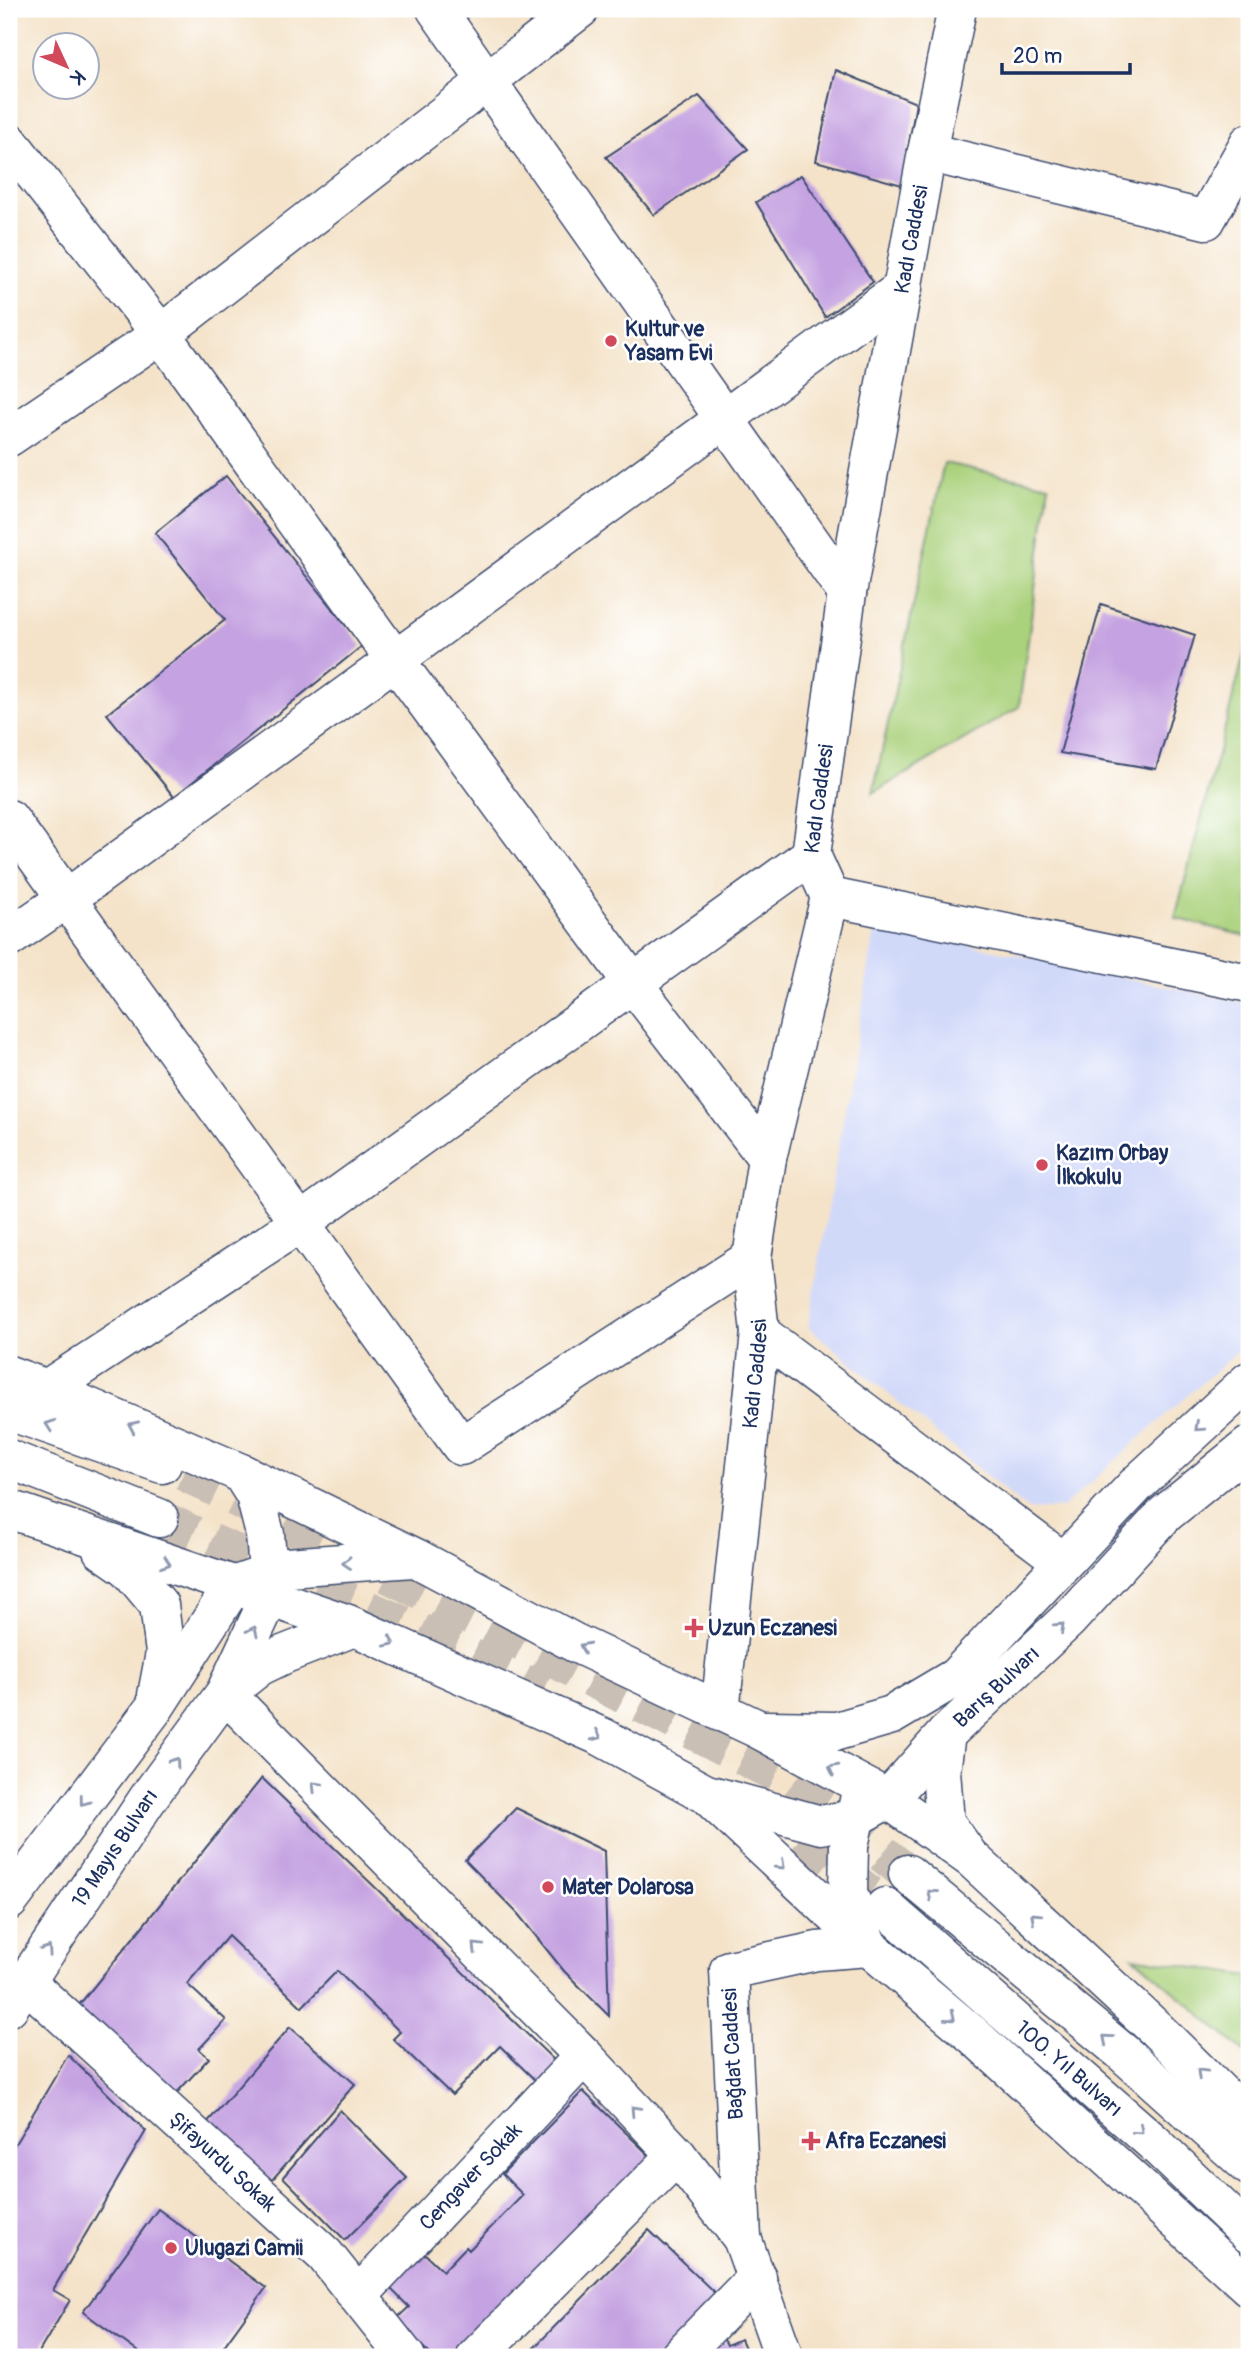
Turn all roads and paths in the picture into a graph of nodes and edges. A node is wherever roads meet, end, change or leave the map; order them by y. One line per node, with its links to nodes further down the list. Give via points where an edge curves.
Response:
1 (436, 9): 4 (street)
2 (580, 9): 4 (street)
3 (957, 9): 7 (street, Kadı Caddesi)
4 (487, 81): 9 (street); 10 (street)
5 (9, 142): 9 (street)
6 (1249, 143): 7 (street, via 1206,220)
7 (927, 152): 8 (street, Kadı Caddesi)
8 (903, 288): 10 (street); 12 (street, Kadı Caddesi)
9 (161, 334): 11 (street); 13 (street)
10 (724, 417): 12 (street); 13 (street)
11 (9, 437)
12 (847, 593): 15 (street, Kadı Caddesi)
13 (395, 660): 17 (street); 19 (street)
14 (9, 818): 17 (street)
15 (811, 855): 16 (street, Kadı Caddesi); 19 (street)
16 (830, 897): 20 (street); 21 (street, Kadı Caddesi)
17 (66, 899): 18 (street); 22 (street)
18 (9, 938)
19 (632, 982): 21 (street); 22 (street)
20 (1249, 983)
21 (767, 1157): 23 (street, Kadı Caddesi)
22 (300, 1223): 23 (street, via 461,1446); 27 (street)
23 (752, 1258): 24 (street, Kadı Caddesi)
24 (760, 1333): 37 (street); 43 (street, Kadı Caddesi)
25 (9, 1376): 27 (street)
26 (1249, 1381): 37 (street, Barış Bulvarı, one-way to 37)
27 (47, 1389): 32 (street, one-way to 27)
28 (9, 1411): 31 (street, one-way to 28)
29 (1249, 1446): 45 (street, Barış Bulvarı, one-way to 29, via 1069,1619 1165,1514)
30 (9, 1459): 34 (street)
31 (184, 1472)
32 (241, 1473): 36 (street); 38 (street, via 255,1495 265,1534)
33 (9, 1509): 35 (street)
34 (159, 1518)
35 (76, 1532): 38 (street, one-way to 38); 42 (street, via 128,1568 159,1605 165,1653)
36 (416, 1558): 38 (street, one-way to 38, via 287,1567); 43 (street, one-way to 36, via 575,1643)
37 (1062, 1561): 40 (street, Barış Bulvarı)
38 (257, 1585): 39 (street); 41 (street, one-way to 38); 42 (street)
39 (354, 1627): 41 (street, via 260,1666); 46 (street, one-way to 46, via 602,1737)
40 (956, 1677): 44 (street, Barış Bulvarı, via 892,1715 837,1731); 47 (street)
41 (225, 1693): 53 (street, 19 Mayıs Bulvarı, one-way to 41); 54 (street, one-way to 41)
42 (155, 1707): 50 (street, one-way to 50)
43 (720, 1712): 44 (street)
44 (758, 1730): 47 (street, one-way to 44)
45 (946, 1734): 47 (street, Barış Bulvarı); 48 (street, via 941,1771 944,1822)
46 (706, 1794): 47 (street, via 821,1825); 52 (street, one-way to 52)
47 (870, 1801): 48 (street); 52 (street, via 849,1846 848,1893)
48 (972, 1859): 55 (street, one-way to 48)
49 (908, 1874): 57 (street, one-way to 49, via 1121,2050)
50 (10, 1895)
51 (885, 1907): 58 (street, 100. Yıl Bulvarı, one-way to 58, via 1153,2142)
52 (869, 1947): 59 (street, Bağdat Caddesi, via 817,1951 729,1970); 61 (street, one-way to 61, via 973,2035)
53 (17, 1994): 62 (street, Şifayurdu Sokak, via 325,2255)
54 (584, 2056): 56 (street, one-way to 54); 62 (street, Cengaver Sokak)
55 (1249, 2121)
56 (677, 2155): 59 (street); 64 (street)
57 (1249, 2166)
58 (1249, 2234)
59 (742, 2238): 60 (street)
60 (757, 2277): 65 (street); 66 (street)
61 (1249, 2287)
62 (358, 2296): 63 (street, Şifayurdu Sokak)
63 (406, 2357)
64 (476, 2357)
65 (679, 2357)
66 (784, 2357)

